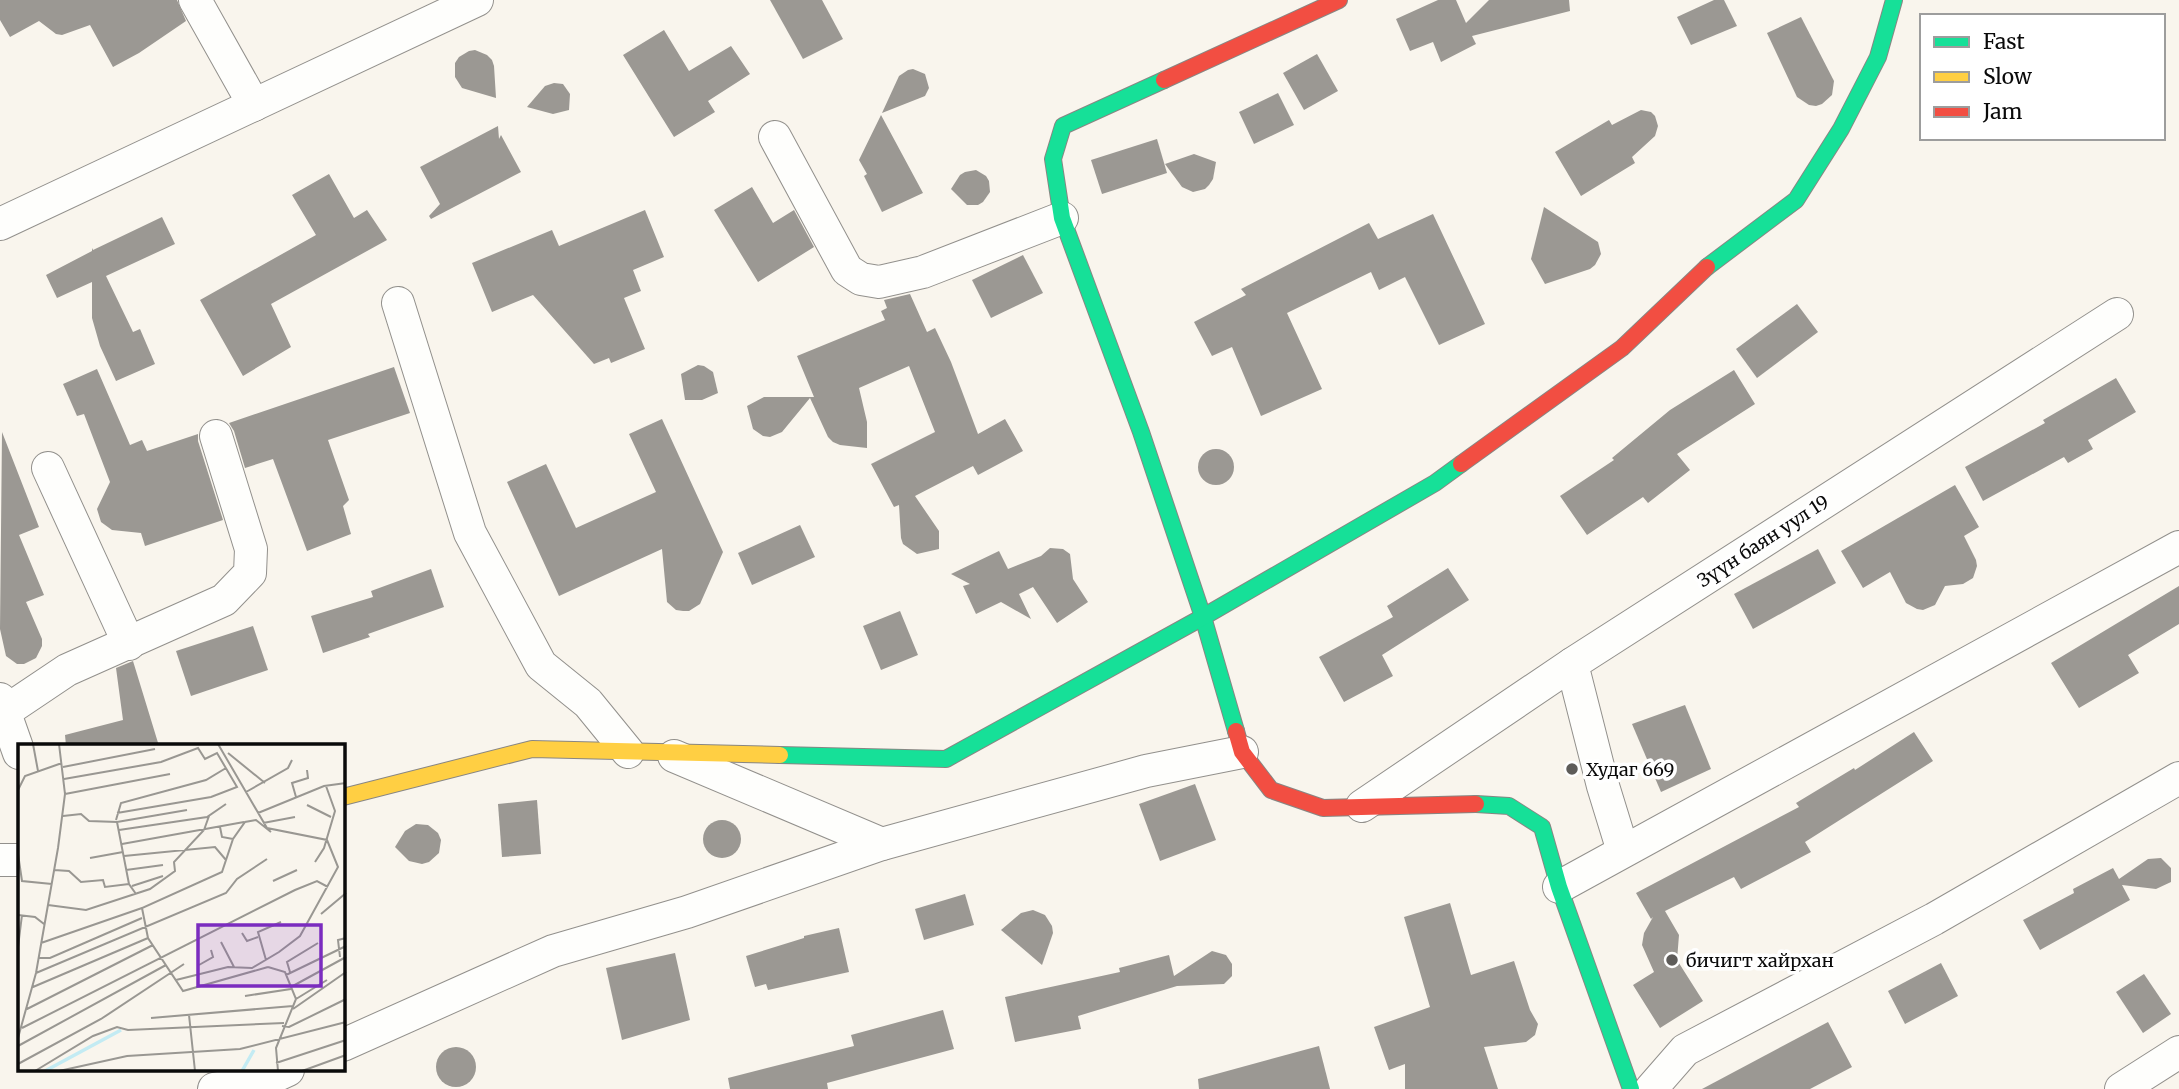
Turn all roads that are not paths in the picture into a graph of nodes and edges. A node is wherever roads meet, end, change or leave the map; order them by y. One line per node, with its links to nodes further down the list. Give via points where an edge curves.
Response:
1 (195, 0): 5 (street)
2 (477, 0): 5 (street)
3 (1339, 0): 7 (street, via 1063,126 1053,159)
4 (1894, 0): 14 (street, via 1878,57 1797,200 1699,274 1622,348 1435,484)
5 (254, 104): 8 (street)
6 (775, 137): 7 (street, via 848,270 861,279 879,282 923,272)
7 (1062, 218): 14 (street)
8 (0, 224)
9 (398, 303): 19 (street, via 470,533 541,665 588,703)
10 (2117, 314): 16 (street, Зүүн баян уул 19)
11 (216, 436): 15 (street, via 251,549 250,573 225,600)
12 (48, 468): 15 (street)
13 (2179, 547): 26 (street)
14 (1203, 617): 20 (street); 21 (street, via 946,759)
15 (129, 643): 17 (street)
16 (1572, 664): 24 (street, Зүүн баян уул 19); 26 (street)
17 (3, 705): 18 (street)
18 (18, 751)
19 (628, 752): 21 (street); 23 (street, via 532,749)
20 (1242, 752): 24 (street, via 1271,790 1323,807); 25 (street, via 1146,771)
21 (666, 753): 25 (street)
22 (2179, 778): 35 (street, via 1934,919 1685,1050)
23 (345, 796)
24 (1362, 806): 29 (street, via 1509,806 1542,827)
25 (882, 844): 30 (street, via 687,912 553,951)
26 (1623, 851): 29 (street)
27 (0, 860): 28 (street)
28 (18, 860)
29 (1559, 887): 34 (street)
30 (345, 1044)
31 (2179, 1052): 36 (street)
32 (278, 1078): 33 (street)
33 (214, 1089)
34 (1631, 1089)
35 (1651, 1089)
36 (2121, 1089)

